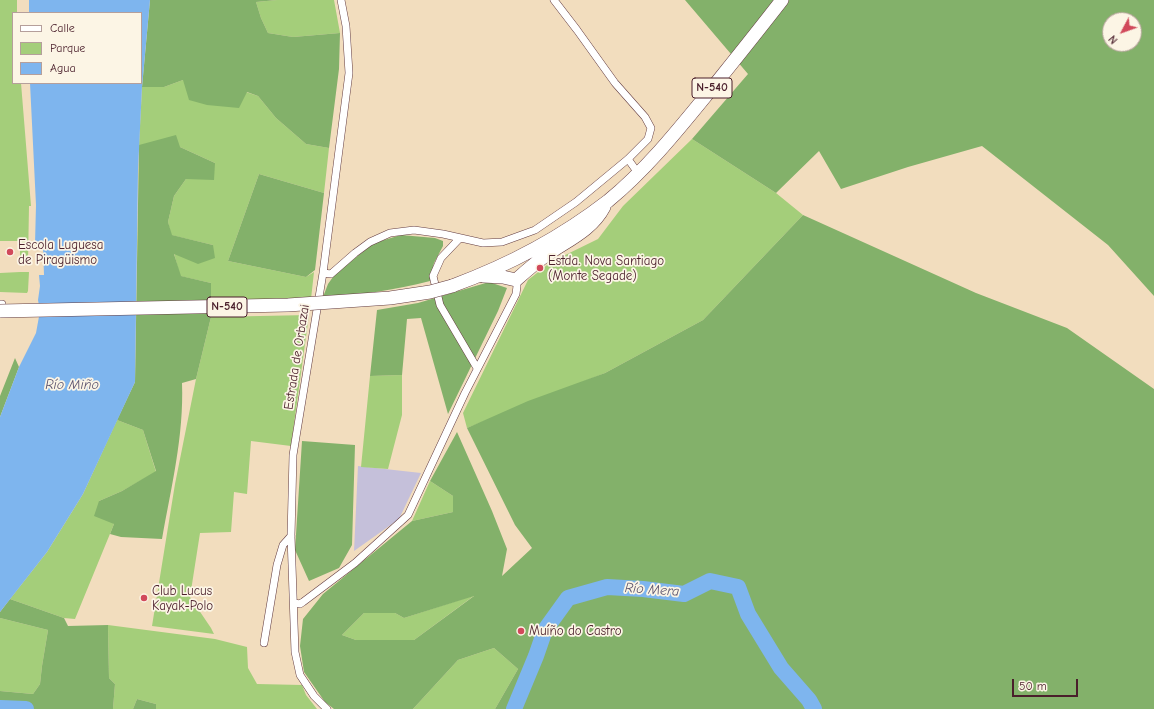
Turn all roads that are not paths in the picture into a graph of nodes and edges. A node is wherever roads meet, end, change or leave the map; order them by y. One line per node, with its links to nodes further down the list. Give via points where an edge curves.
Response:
1 (341, 0): 10 (street, Estrada de Orbazai, via 346,26 349,73)
2 (554, 0): 4 (street, via 651,128 648,139)
3 (782, 0): 5 (highway, N-540, via 673,137)
4 (628, 160): 5 (street); 7 (street, via 576,202)
5 (638, 173): 6 (highway, N-540)
6 (608, 200): 9 (highway, N-540); 12 (highway, via 600,216 585,230 547,255)
7 (535, 230): 8 (street, via 502,242 483,243); 9 (street)
8 (460, 238): 10 (street, via 414,230 390,234 370,242 331,274); 14 (street, via 440,258 433,276 440,305)
9 (546, 244): 11 (highway, N-540)
10 (323, 273): 15 (street, Estrada de Orbazai, via 293,454)
11 (478, 276): 12 (highway); 13 (highway, N-540, bridge, via 430,292 390,298 288,305)
12 (516, 280): 14 (street, via 516,294)
13 (0, 306)
14 (477, 368): 16 (street, via 408,515 355,563 300,604)
15 (291, 536): 16 (street, Estrada de Orbazai); 17 (street, via 283,545 277,565)
16 (294, 603): 18 (street, Estrada de Orbazai, via 295,652 300,675 314,696)
17 (264, 643)
18 (327, 709)

